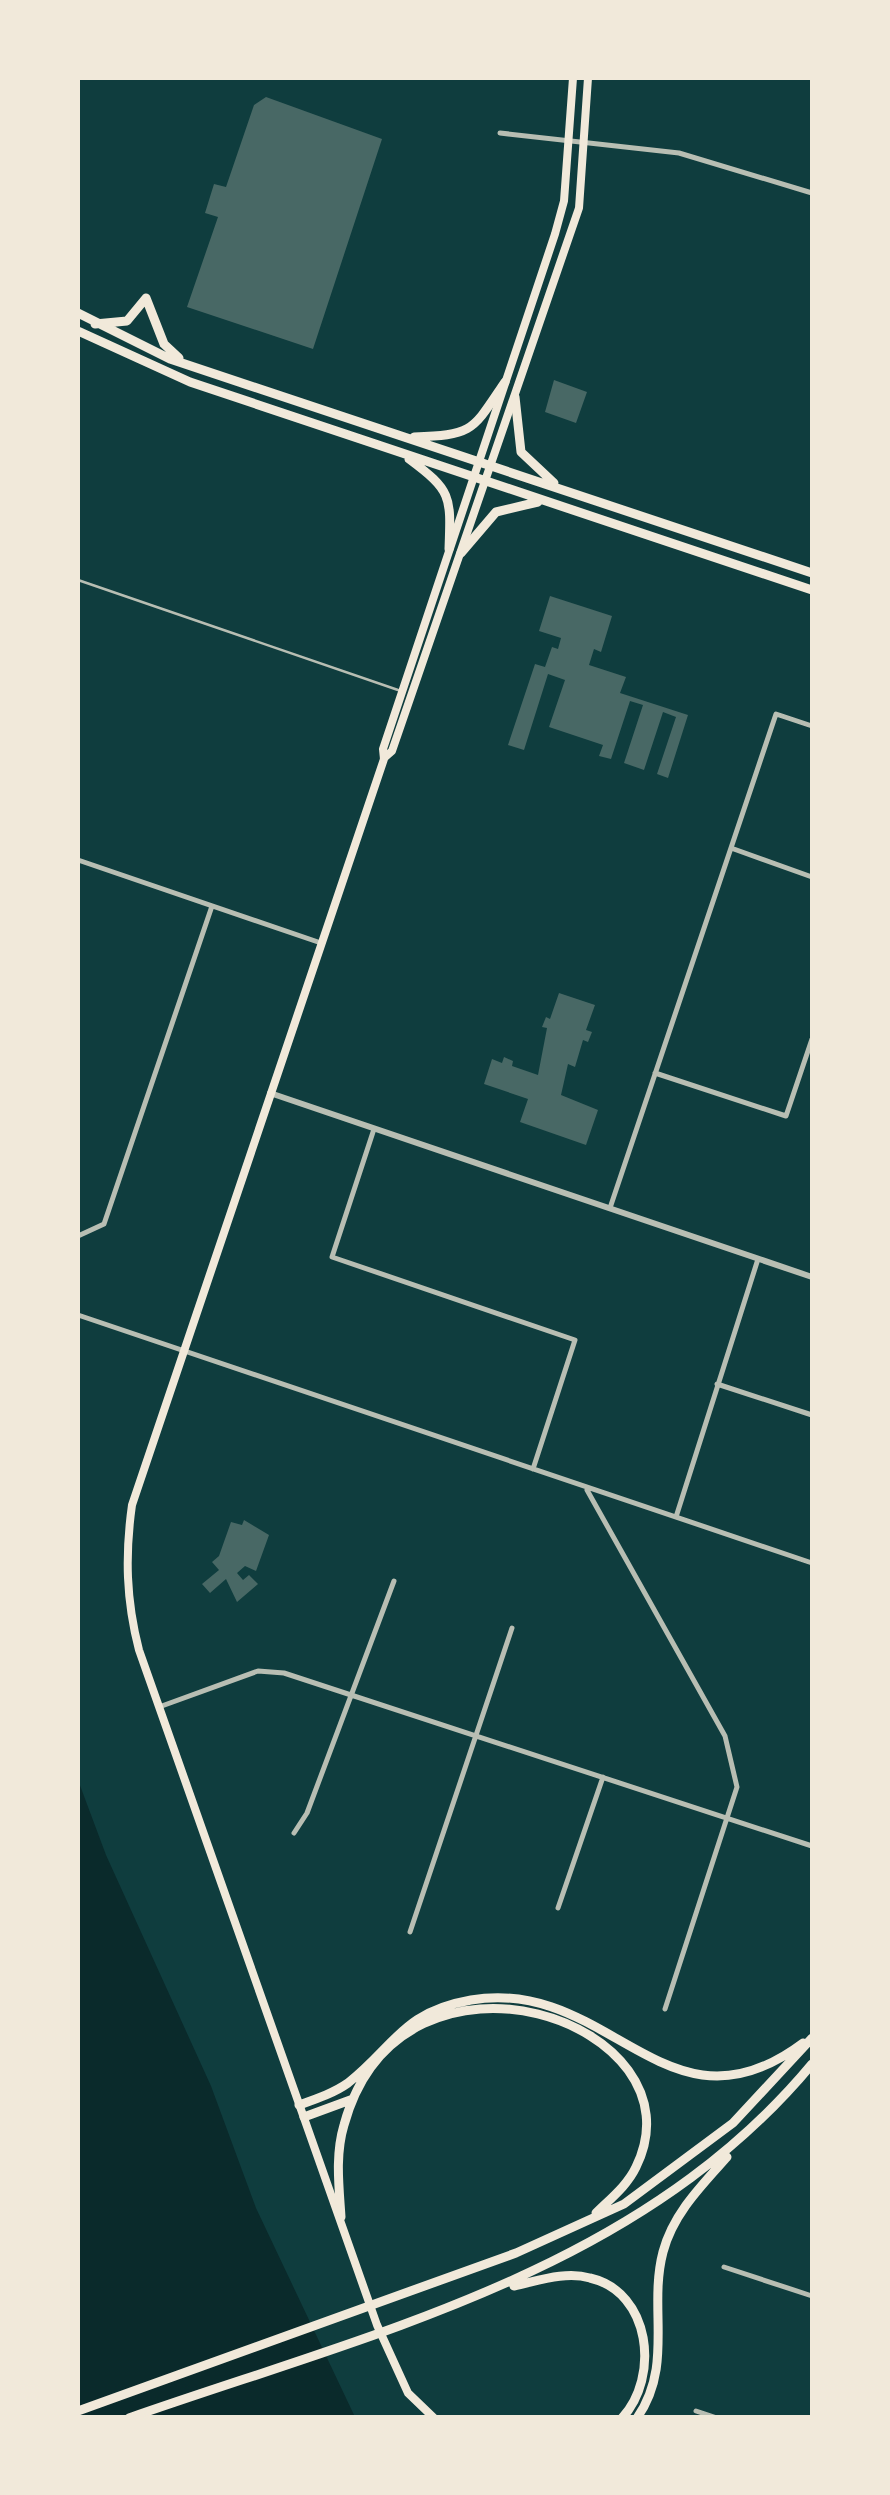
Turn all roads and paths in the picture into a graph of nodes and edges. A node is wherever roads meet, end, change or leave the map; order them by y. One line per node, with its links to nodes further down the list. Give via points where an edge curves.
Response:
1 (573, 78): 4 (main road)
2 (588, 78): 5 (main road)
3 (500, 133): 4 (street)
4 (568, 142): 5 (street); 11 (main road, via 564,201)
5 (584, 143): 6 (street, via 679,153); 12 (main road, via 579,208)
6 (812, 193)
7 (78, 313): 8 (highway)
8 (91, 324): 10 (highway); 10 (highway, via 127,321 146,298 164,344)
9 (78, 331): 14 (highway, via 190,382)
10 (181, 360): 13 (highway)
11 (505, 382): 13 (highway, via 476,425 455,436); 15 (main road)
12 (516, 396): 16 (main road); 19 (highway, via 522,452)
13 (406, 437): 15 (highway)
14 (403, 454): 17 (highway); 21 (highway, via 447,490)
15 (479, 461): 16 (highway); 17 (main road)
16 (492, 466): 18 (main road); 19 (highway)
17 (473, 478): 18 (highway); 21 (main road)
18 (486, 482): 20 (highway); 22 (main road)
19 (560, 488): 23 (highway)
20 (544, 501): 22 (highway, via 496,512); 25 (highway)
21 (450, 550): 26 (main road)
22 (462, 553): 28 (main road)
23 (812, 573)
24 (78, 580): 26 (lane)
25 (812, 590)
26 (402, 692): 28 (main road)
27 (812, 726): 29 (street, via 776,714)
28 (384, 759): 33 (main road)
29 (731, 848): 31 (street); 35 (street)
30 (78, 862): 32 (street)
31 (812, 877)
32 (212, 906): 33 (street); 39 (street, via 104,1224)
33 (321, 944): 36 (main road)
34 (812, 1039): 35 (street, via 786,1116)
35 (656, 1073): 38 (street)
36 (270, 1094): 37 (street); 43 (main road)
37 (374, 1129): 38 (street); 46 (street, via 332,1257 575,1340)
38 (610, 1208): 40 (street)
39 (78, 1236)
40 (758, 1259): 41 (street); 44 (street)
41 (812, 1277)
42 (78, 1315): 43 (street)
43 (184, 1350): 46 (street); 53 (main road, via 132,1504 126,1546 128,1606)
44 (718, 1384): 45 (street); 48 (street)
45 (812, 1416)
46 (534, 1469): 47 (street)
47 (586, 1487): 48 (street); 56 (street, via 725,1736 737,1787)
48 (676, 1517): 49 (street)
49 (812, 1563)
50 (394, 1581): 52 (street)
51 (512, 1628): 54 (street)
52 (350, 1694): 53 (street, via 258,1671); 54 (street); 57 (street)
53 (159, 1707): 65 (main road)
54 (475, 1735): 55 (street); 60 (street)
55 (603, 1777): 56 (street); 59 (street)
56 (728, 1818): 58 (street); 61 (street)
57 (294, 1833)
58 (812, 1846)
59 (558, 1908)
60 (410, 1932)
61 (665, 2009)
62 (812, 2037): 65 (highway, via 752,2071 706,2076 662,2066 594,2023 545,2002 470,2000 420,2018 343,2086); 69 (highway, via 733,2123 668,2175)
63 (812, 2064): 67 (highway)
64 (353, 2098): 66 (highway); 68 (highway, via 338,2158); 69 (highway, via 403,2037 442,2017 521,2008 560,2018 612,2054 644,2113 636,2168)
65 (300, 2105): 66 (main road)
66 (304, 2117): 68 (main road)
67 (747, 2134): 71 (highway, via 642,2216); 78 (highway, via 674,2222 659,2276 658,2373)
68 (341, 2217): 76 (main road, via 393,2364)
69 (591, 2219): 73 (highway, via 516,2253)
70 (724, 2267): 72 (street)
71 (496, 2290): 75 (highway); 77 (highway, via 586,2276 626,2298 641,2327 645,2364 638,2394)
72 (812, 2296)
73 (78, 2411)
74 (696, 2411): 79 (street)
75 (129, 2418)
76 (434, 2418)
77 (622, 2418)
78 (638, 2418)
79 (717, 2418)

